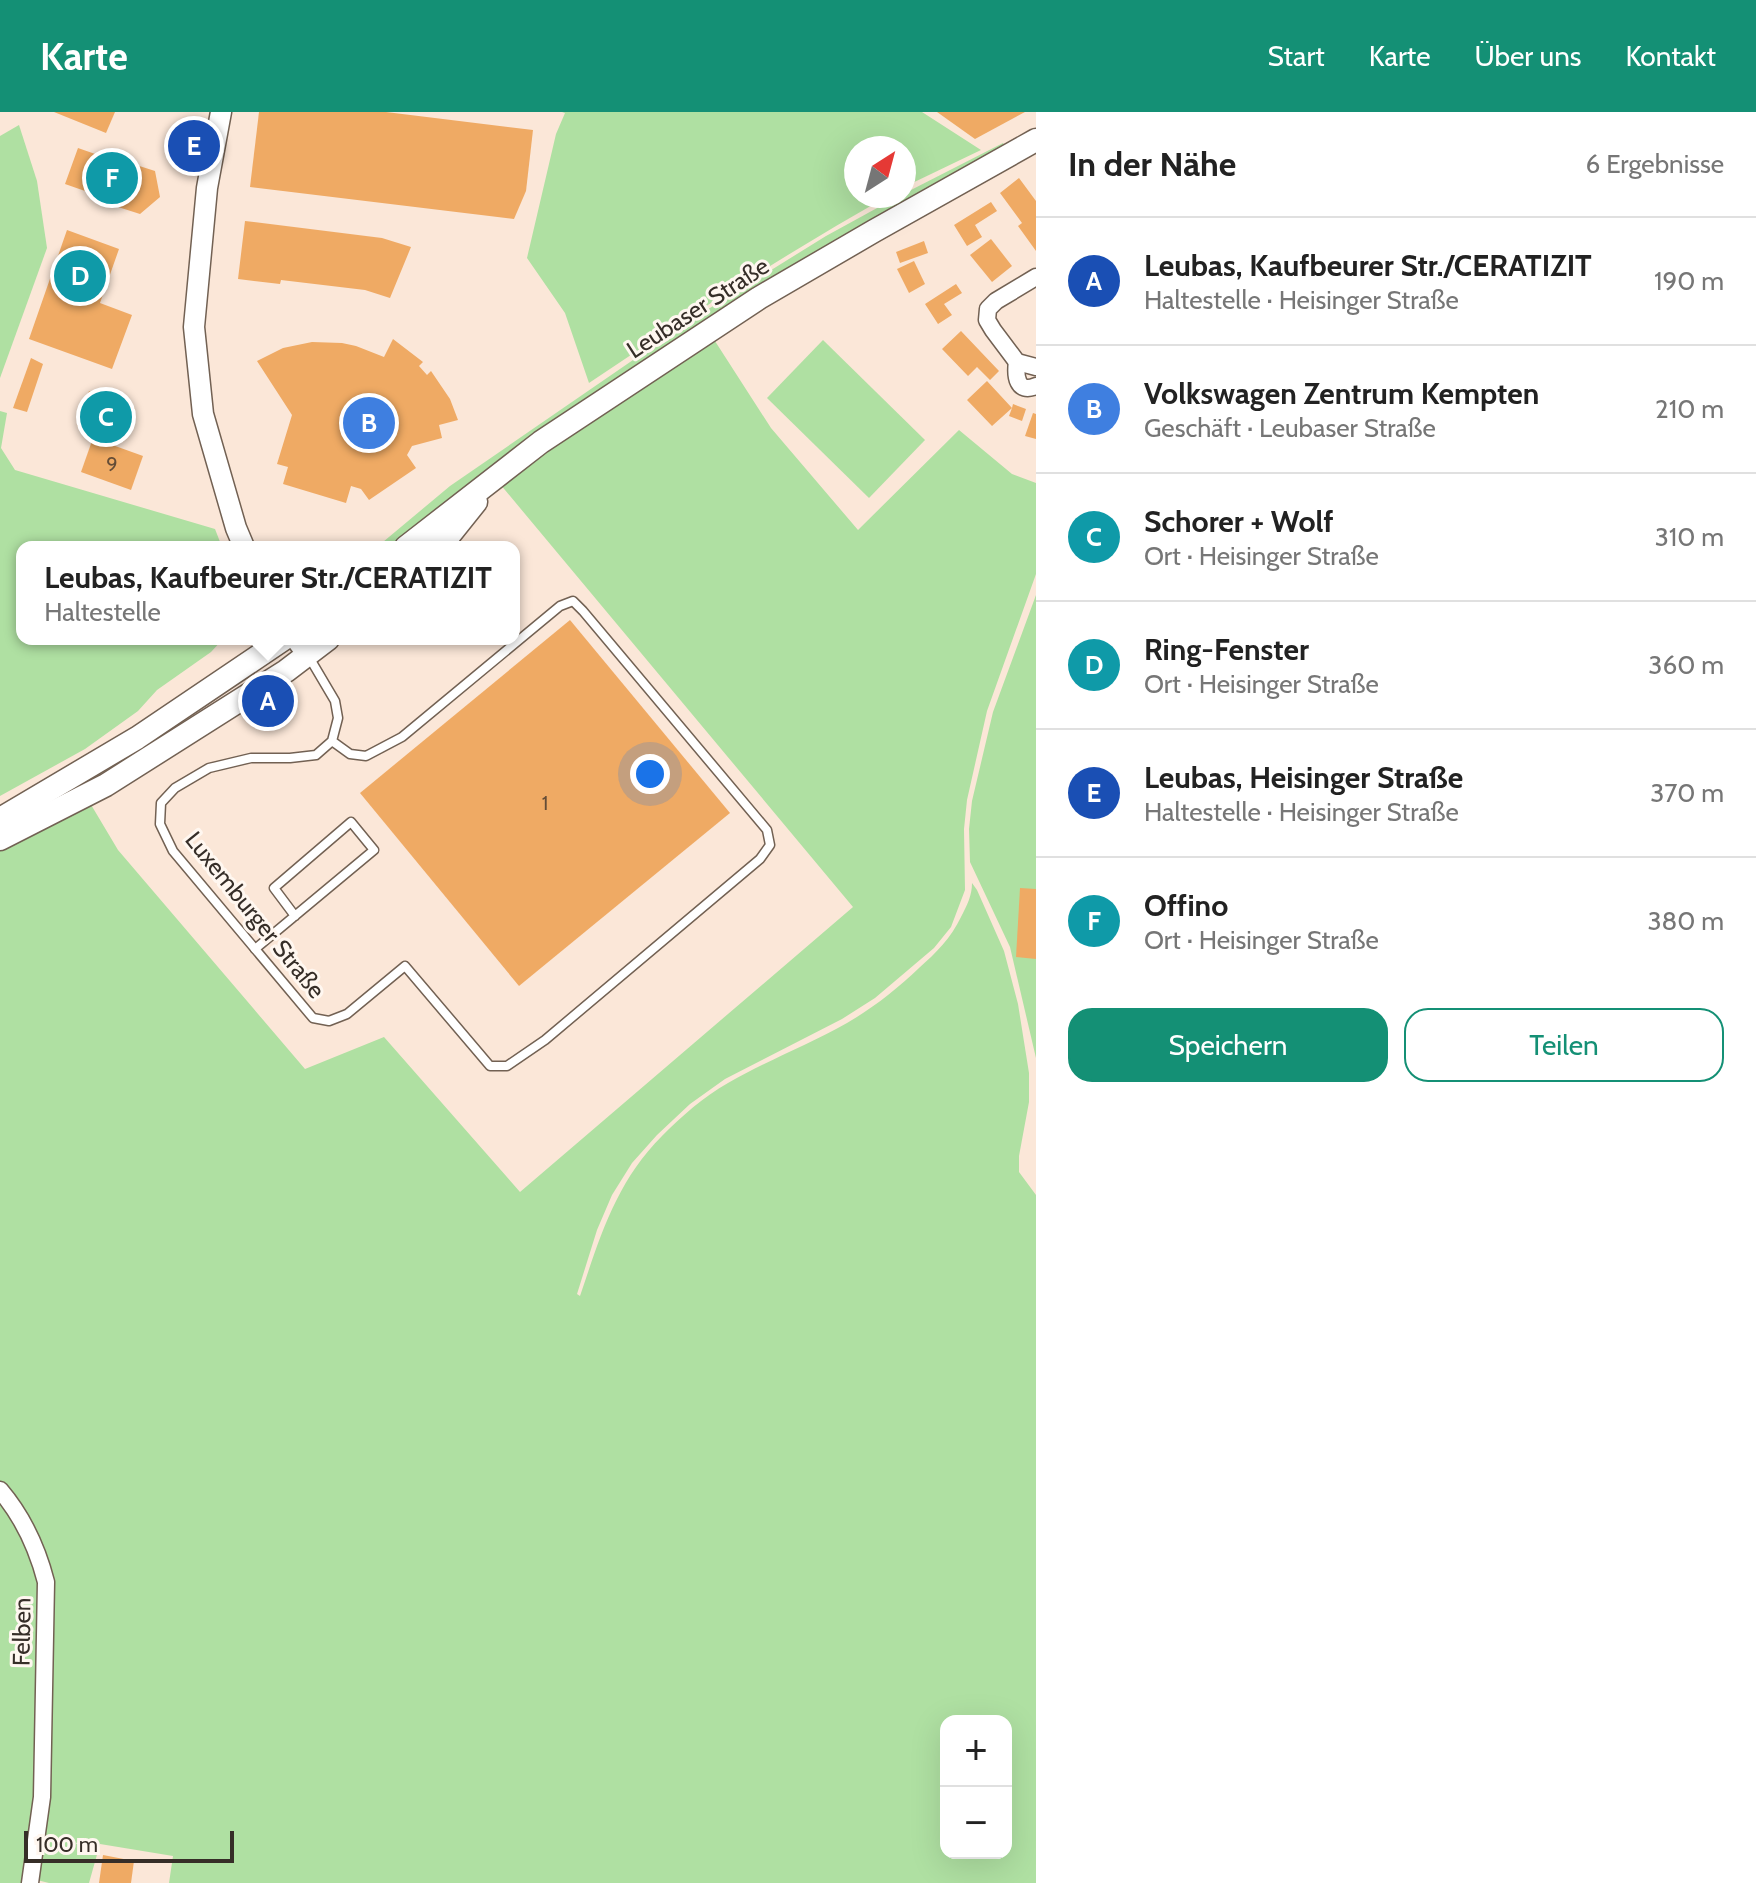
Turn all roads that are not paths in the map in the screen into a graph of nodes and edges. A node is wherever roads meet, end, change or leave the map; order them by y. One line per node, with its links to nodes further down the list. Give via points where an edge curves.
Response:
1 (221, 112): 8 (street, via 207,188 194,327 203,414)
2 (1036, 140): 7 (main road, Leubaser Straße, via 759,298)
3 (1036, 277): 4 (street, via 988,309 987,320)
4 (1017, 362): 5 (street); 6 (street, via 1019,384)
5 (1036, 367)
6 (1036, 386)
7 (493, 478): 9 (main road, Leubaser Straße); 10 (main road)
8 (241, 541)
9 (414, 541)
10 (445, 541)
11 (520, 639): 19 (lane, Luxemburger Straße, via 573,601 767,830 770,845 760,859 507,1066 490,1066 405,966 347,1014 329,1021 313,1018)
12 (275, 645): 16 (main road, via 137,738)
13 (513, 645): 15 (lane, Luxemburger Straße, via 402,737 366,756 350,754)
14 (302, 647): 15 (lane, via 335,701 338,718); 17 (main road, via 286,671 106,785)
15 (332, 741): 19 (lane, Luxemburger Straße, via 316,755 251,758 209,768 161,803 160,824 173,851)
16 (0, 819)
17 (0, 839)
18 (295, 916): 18 (lane, via 374,850 351,822 274,888); 19 (lane)
19 (255, 949)
20 (0, 1490): 21 (street, Felben, via 28,1528 46,1582 42,1797)
21 (30, 1883)

